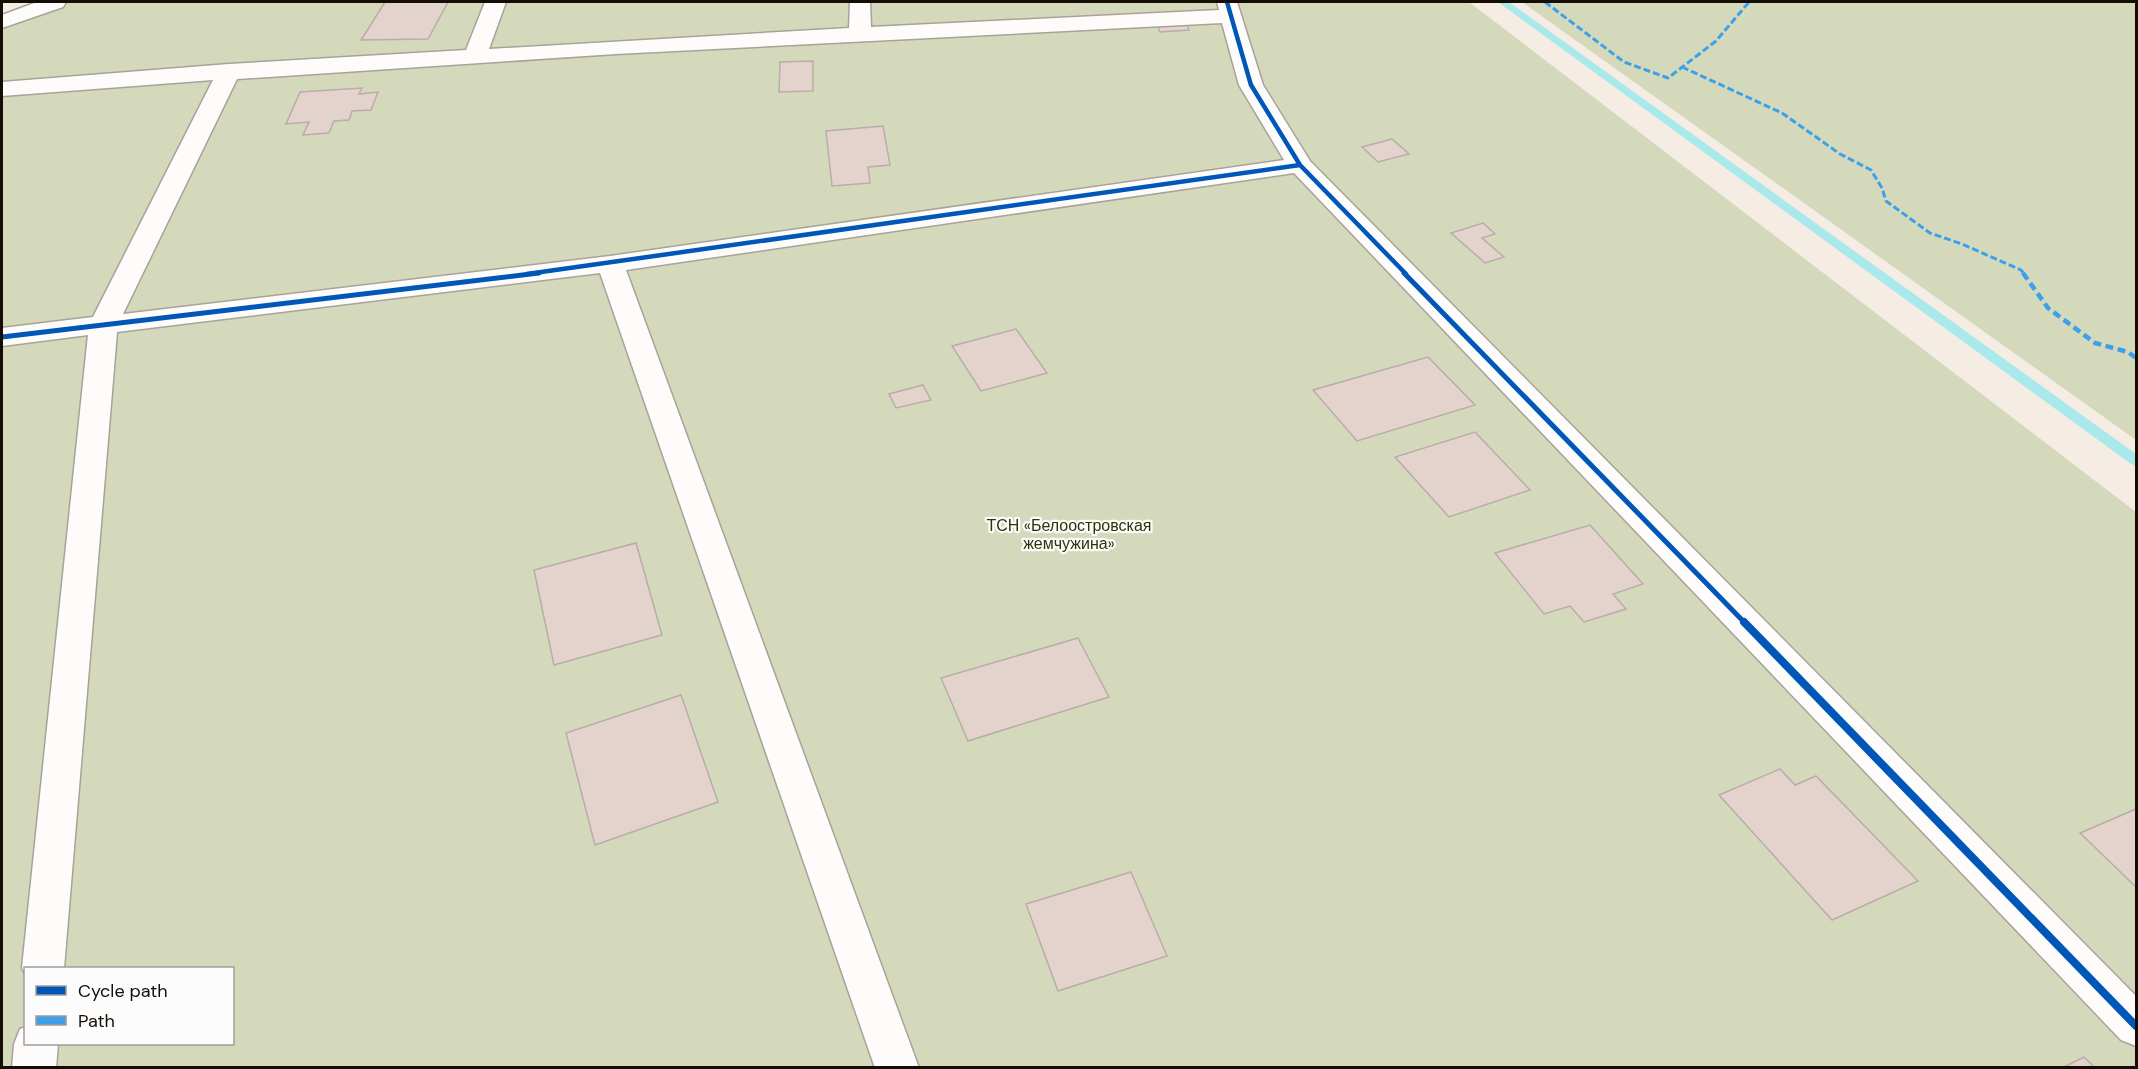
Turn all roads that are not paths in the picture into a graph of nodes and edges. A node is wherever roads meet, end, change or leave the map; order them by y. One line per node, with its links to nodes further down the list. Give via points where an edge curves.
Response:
1 (55, 2): 5 (street)
2 (495, 2): 7 (street)
3 (860, 2): 6 (street)
4 (1229, 9): 6 (street); 10 (street, via 1251,85)
5 (2, 22)
6 (860, 33): 7 (street)
7 (475, 55): 8 (street)
8 (229, 71): 9 (street); 12 (street)
9 (2, 89)
10 (1300, 165): 11 (street); 15 (street)
11 (610, 264): 12 (street); 18 (street)
12 (103, 325): 13 (street); 14 (street)
13 (2, 337)
14 (43, 967)
15 (2136, 1026)
16 (36, 1045): 17 (street)
17 (34, 1068)
18 (897, 1068)

